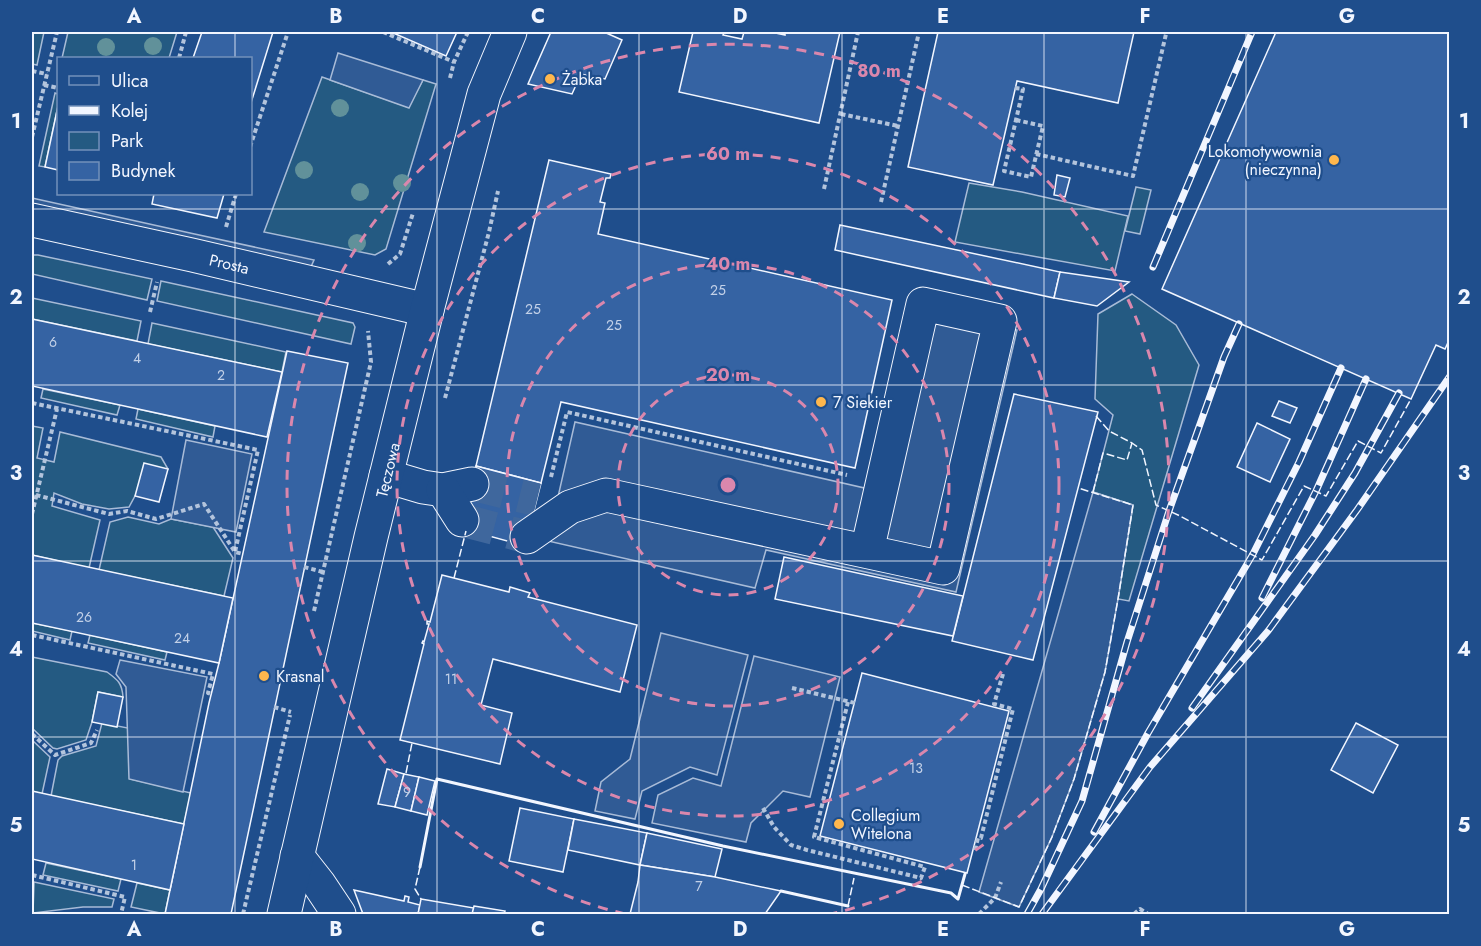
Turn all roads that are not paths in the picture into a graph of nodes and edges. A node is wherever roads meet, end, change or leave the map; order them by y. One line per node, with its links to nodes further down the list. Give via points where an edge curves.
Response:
1 (510, 32): 3 (street, Tęczowa, via 482,101)
2 (32, 220): 3 (street, Prosta)
3 (427, 310): 4 (street, Tęczowa)
4 (386, 476): 5 (street, via 423,486 457,487); 8 (street, Tęczowa)
5 (462, 520)
6 (527, 537): 7 (street, via 551,503 606,495)
7 (867, 551): 7 (street, via 943,568 1000,321 923,304)
8 (297, 856): 9 (street, Tęczowa); 10 (street)
9 (284, 915)
10 (339, 915)

